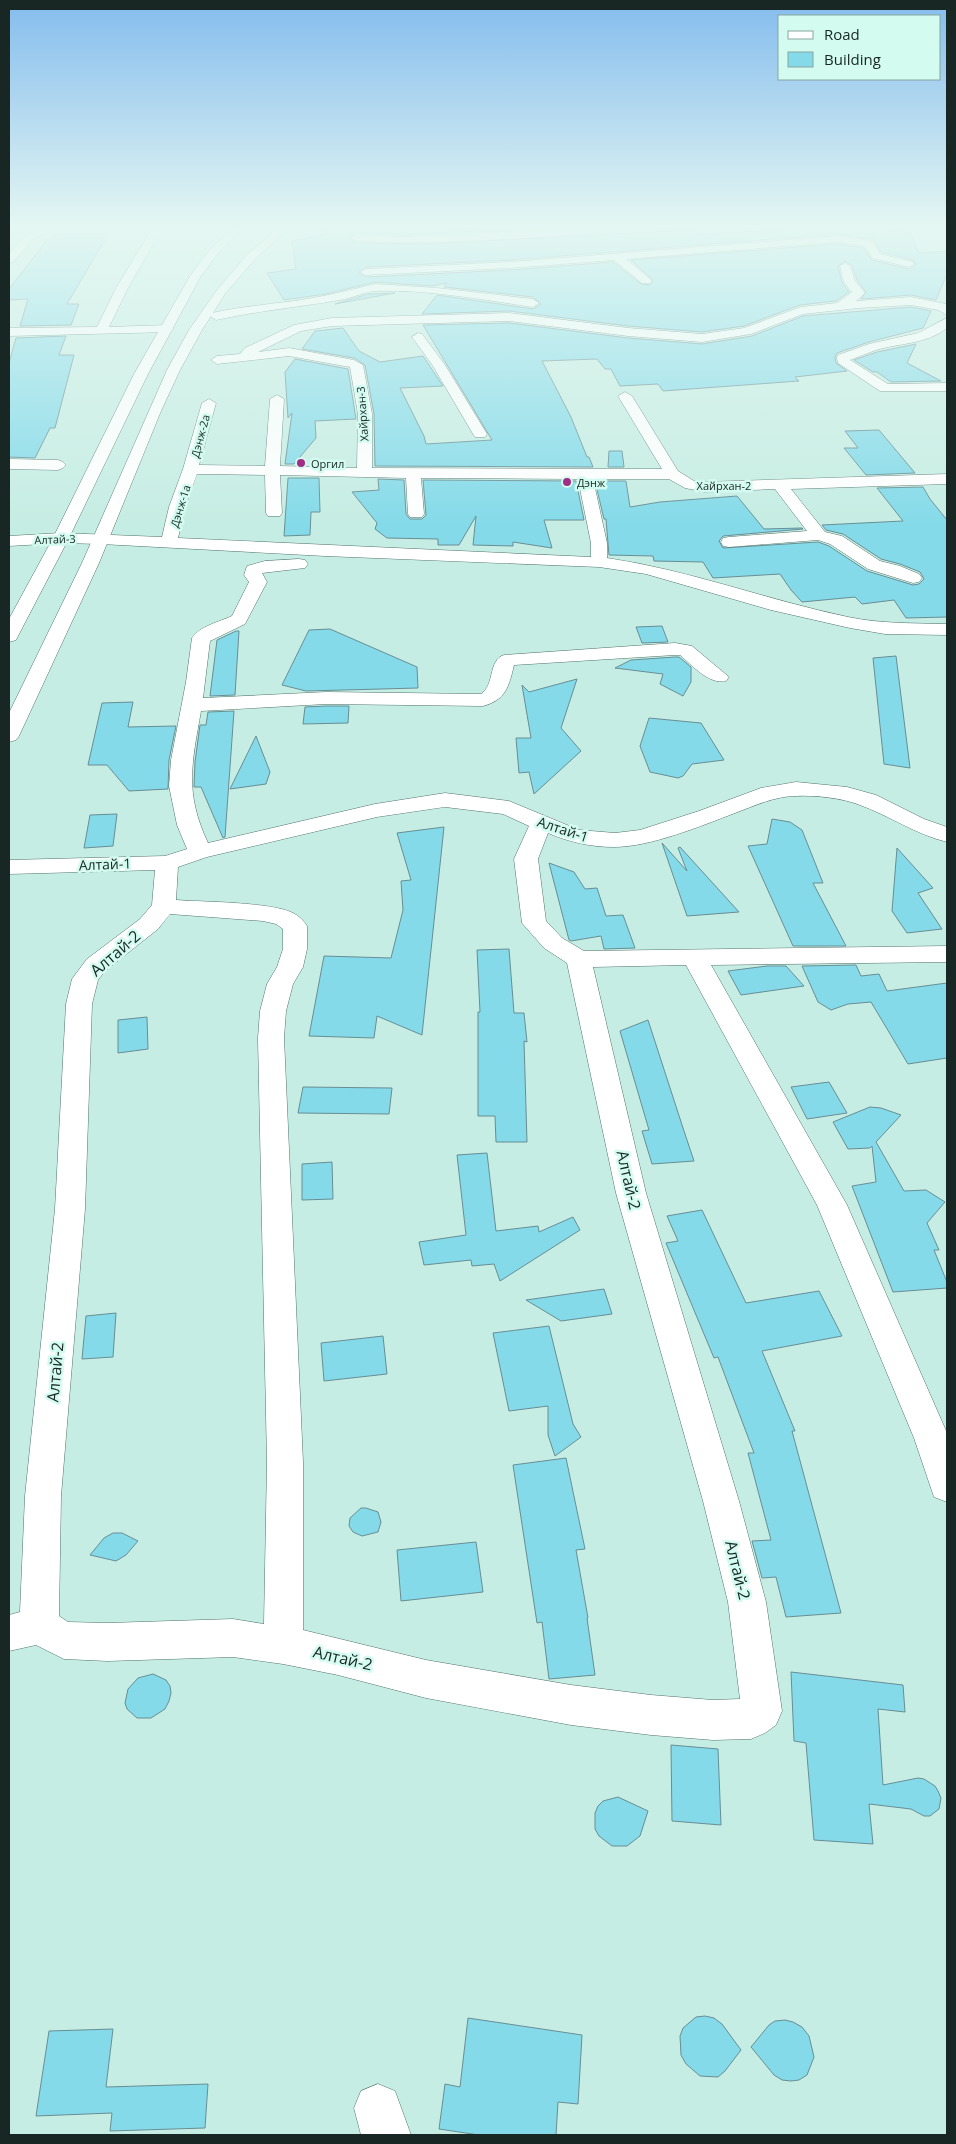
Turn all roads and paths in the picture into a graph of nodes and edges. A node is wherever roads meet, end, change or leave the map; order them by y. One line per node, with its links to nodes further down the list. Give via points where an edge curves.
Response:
1 (103, 327): 10 (street)
2 (197, 327): 36 (street, via 171,374)
3 (303, 327): 15 (street)
4 (588, 327): 8 (street)
5 (757, 327): 8 (street, via 702,338 648,338)
6 (941, 327): 17 (street, via 843,358 844,363 886,388)
7 (10, 328): 10 (street)
8 (595, 328): 11 (street)
9 (167, 329): 10 (street); 35 (street, via 141,374)
10 (101, 331)
11 (541, 334)
12 (434, 337): 21 (street, via 413,337 439,365)
13 (303, 343): 14 (street)
14 (289, 352): 15 (street); 26 (street, Хайрхан-3, via 354,364 358,368 365,414)
15 (245, 356): 16 (street)
16 (217, 360)
17 (947, 387)
18 (625, 396): 28 (street)
19 (277, 399): 25 (street)
20 (209, 403): 24 (street, Дэнж-2а)
21 (480, 434)
22 (9, 464): 23 (street)
23 (58, 465)
24 (191, 469): 25 (street); 38 (street, Дэнж-1а)
25 (272, 472): 26 (street); 32 (street)
26 (364, 472): 27 (street)
27 (413, 474): 29 (street); 33 (street)
28 (672, 474): 29 (street); 31 (street, Хайрхан-2, via 690,485 705,487)
29 (585, 475): 41 (street, via 599,543)
30 (947, 479): 31 (street, Хайрхан-2)
31 (780, 485): 34 (street)
32 (274, 513)
33 (416, 514)
34 (819, 535): 39 (street); 44 (street, via 836,540 874,565)
35 (61, 538): 36 (street, Алтай-3); 37 (street, Алтай-3); 46 (street)
36 (101, 539): 38 (street, Алтай-3); 49 (street)
37 (9, 541)
38 (169, 542): 40 (street, Алтай-3)
39 (729, 542)
40 (574, 561): 41 (street, Алтай-3); 43 (street, via 525,574)
41 (599, 562): 45 (street, Алтай-3, via 648,569 850,624)
42 (439, 573): 48 (street, via 293,564 253,570 258,582 239,620 201,638)
43 (468, 574)
44 (913, 578)
45 (947, 630)
46 (9, 636)
47 (719, 677): 48 (street, via 685,650 675,648 511,659 505,661 496,693 483,700 326,698)
48 (193, 705): 52 (street, via 180,786 188,825)
49 (9, 736)
50 (541, 824): 51 (street, Алтай-1, via 575,836 614,840 643,836 769,792 796,789 868,800 916,824); 52 (street, Алтай-1, via 509,808 445,800 375,811); 58 (street, via 526,859 534,922 553,943)
51 (947, 834)
52 (200, 852): 53 (street, Алтай-1)
53 (167, 862): 54 (street, Алтай-1); 55 (street)
54 (9, 867)
55 (164, 906): 60 (street, Алтай-2, via 149,924 96,965 85,979 79,1004 70,1209 43,1496); 61 (street, via 263,914 284,918 295,926 295,949 280,984 271,1038 284,1462)
56 (947, 954): 57 (street)
57 (694, 956): 58 (street); 59 (street, via 832,1205 932,1438)
58 (579, 959): 61 (street, Алтай-2, via 631,1193 721,1501 746,1602 762,1711 751,1719 713,1720 571,1706 426,1679)
59 (947, 1486)
60 (24, 1630): 61 (street, Алтай-2, via 64,1640 108,1642 232,1638)
61 (283, 1644)

